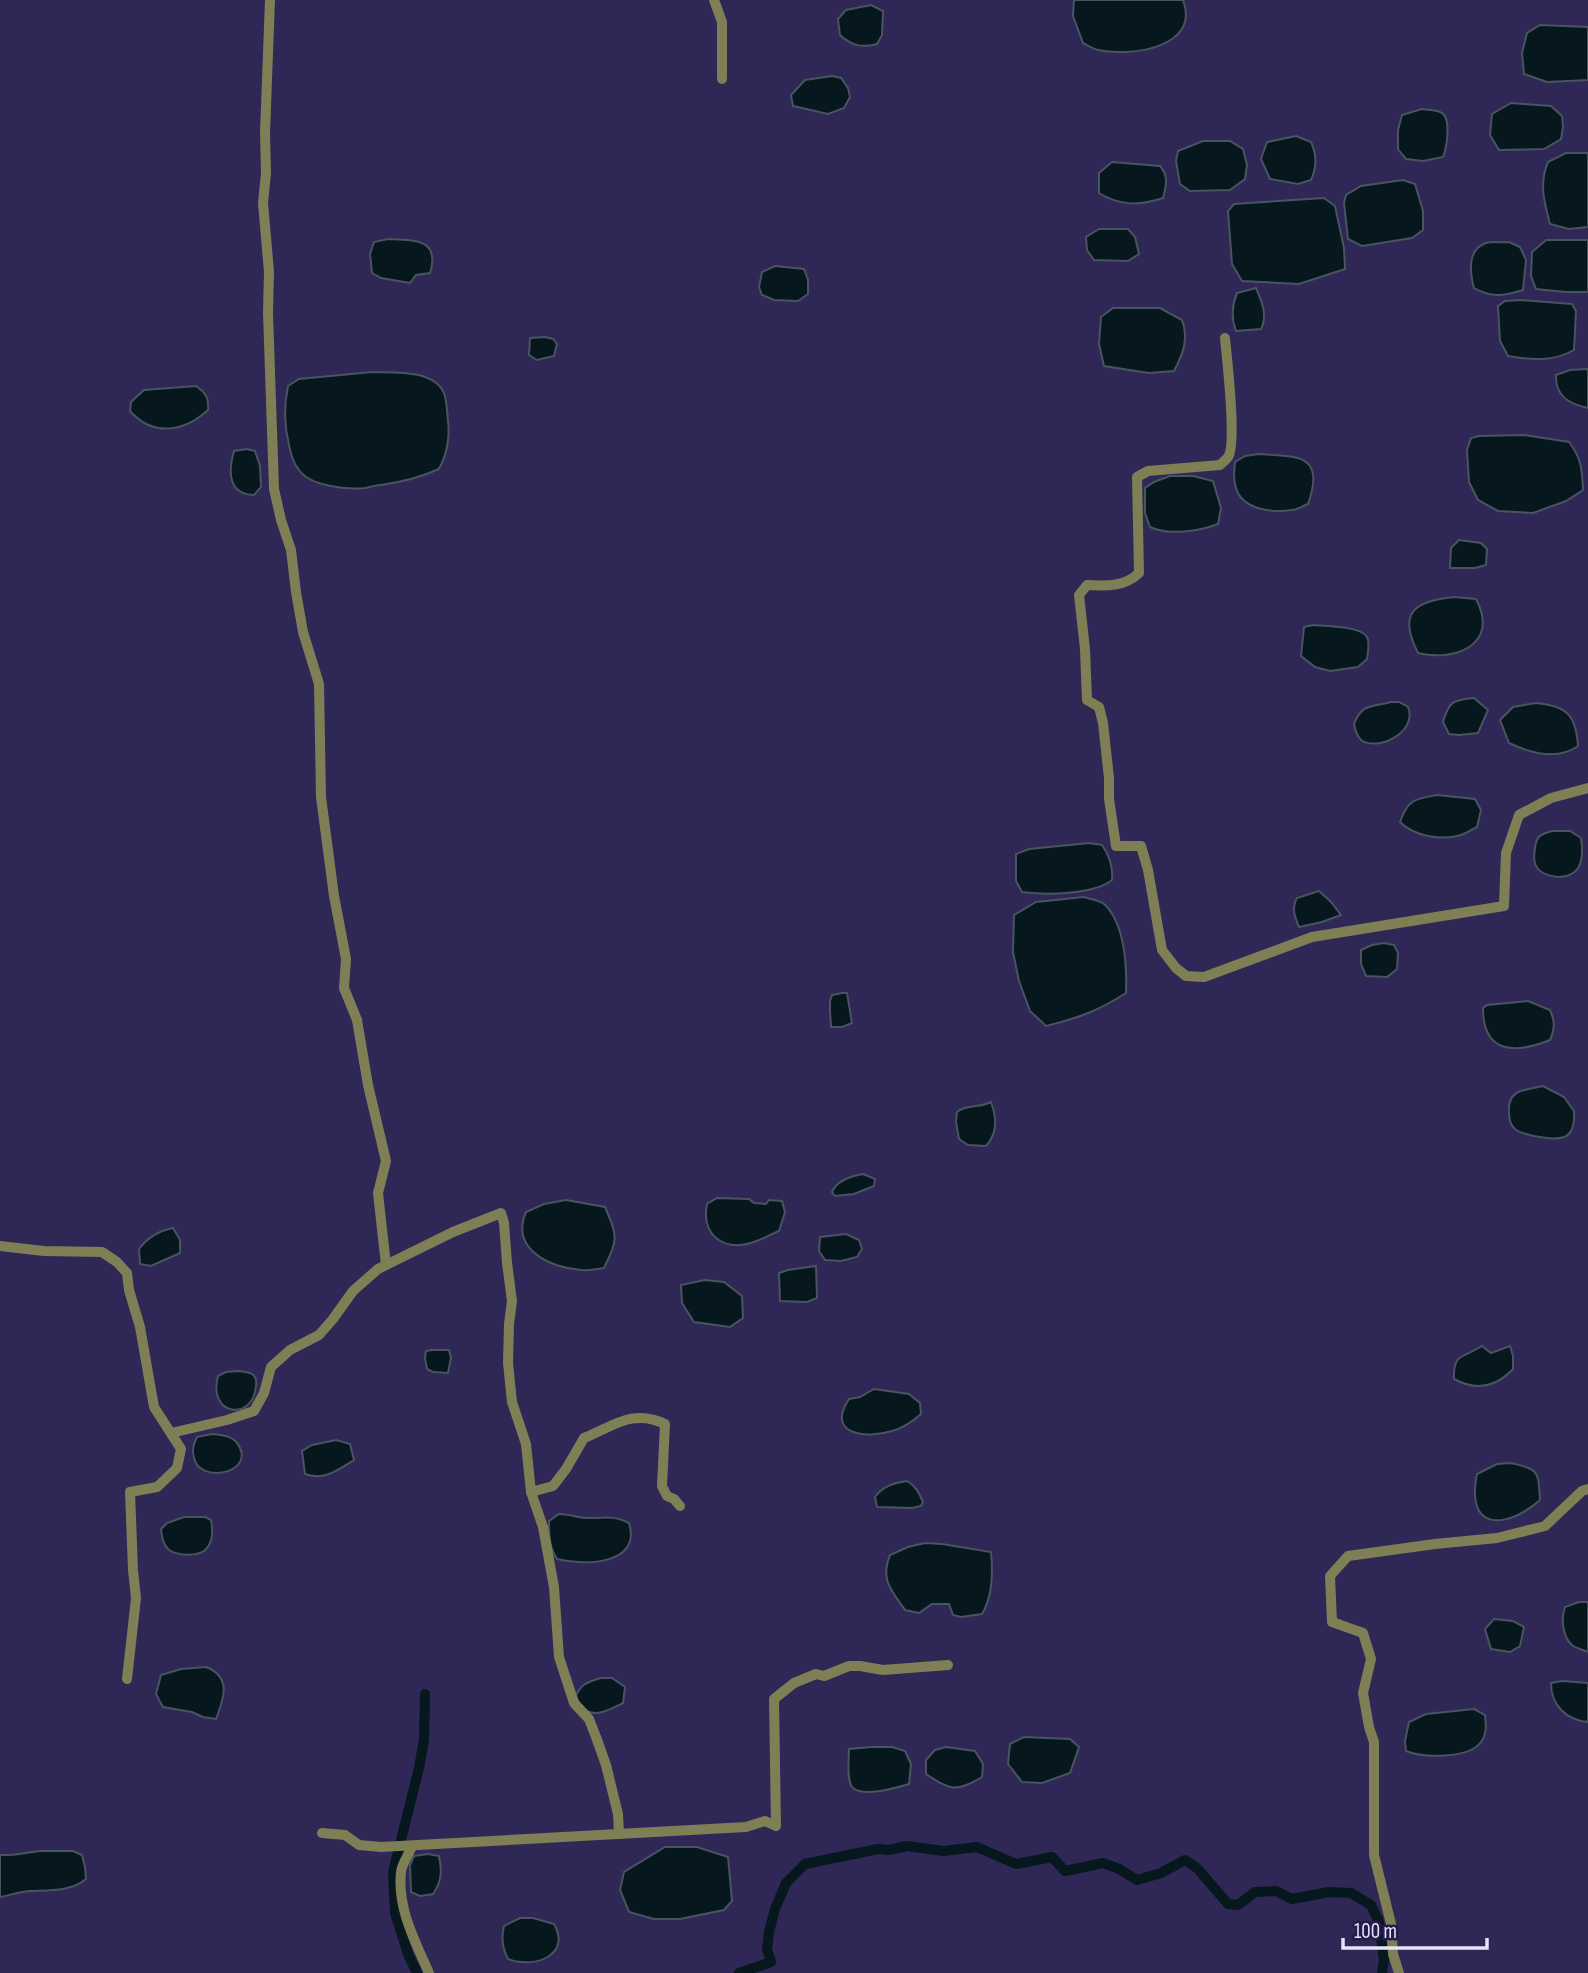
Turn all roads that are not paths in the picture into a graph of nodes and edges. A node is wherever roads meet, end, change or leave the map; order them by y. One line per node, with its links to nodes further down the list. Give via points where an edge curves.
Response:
1 (270, 0): 7 (street, via 263,203 274,489 291,550 303,632 319,684 321,797 346,959 344,988 357,1020 387,1161 378,1193)
2 (714, 0): 3 (street, via 722,22)
3 (722, 79)
4 (1225, 338): 5 (street, via 1232,430 1228,458 1220,465 1148,471 1137,477 1139,573 1111,586 1087,585 1079,595 1087,700 1099,706 1103,723 1116,846 1141,846 1162,950 1176,968 1186,976 1205,977 1312,936 1504,906 1506,853 1519,815 1551,798)
5 (1588, 788)
6 (0, 1246): 8 (street, via 102,1252 117,1262 127,1273 154,1407)
7 (386, 1265): 8 (street, via 353,1291 319,1335 290,1350 271,1367 254,1411); 10 (street, via 501,1213 512,1301 508,1363 512,1402 526,1444)
8 (171, 1433): 13 (street, via 181,1449 177,1468 157,1487 130,1492 136,1598)
9 (1588, 1489): 18 (street, via 1545,1526 1497,1538 1348,1556 1330,1576 1332,1622 1363,1633 1371,1659 1363,1693 1374,1742 1374,1855)
10 (531, 1492): 11 (street, via 553,1486 584,1438 628,1418 653,1418 665,1423 662,1486); 15 (street, via 554,1587 559,1657 574,1703 589,1719 606,1765)
11 (680, 1506)
12 (948, 1665): 15 (street, via 883,1670 849,1666 794,1683 774,1699 776,1826 765,1821 746,1827)
13 (127, 1679)
14 (322, 1833): 16 (street, via 345,1835 359,1845)
15 (619, 1834): 16 (street)
16 (412, 1846): 17 (street, via 401,1868 401,1901)
17 (429, 1973)
18 (1399, 1973)

